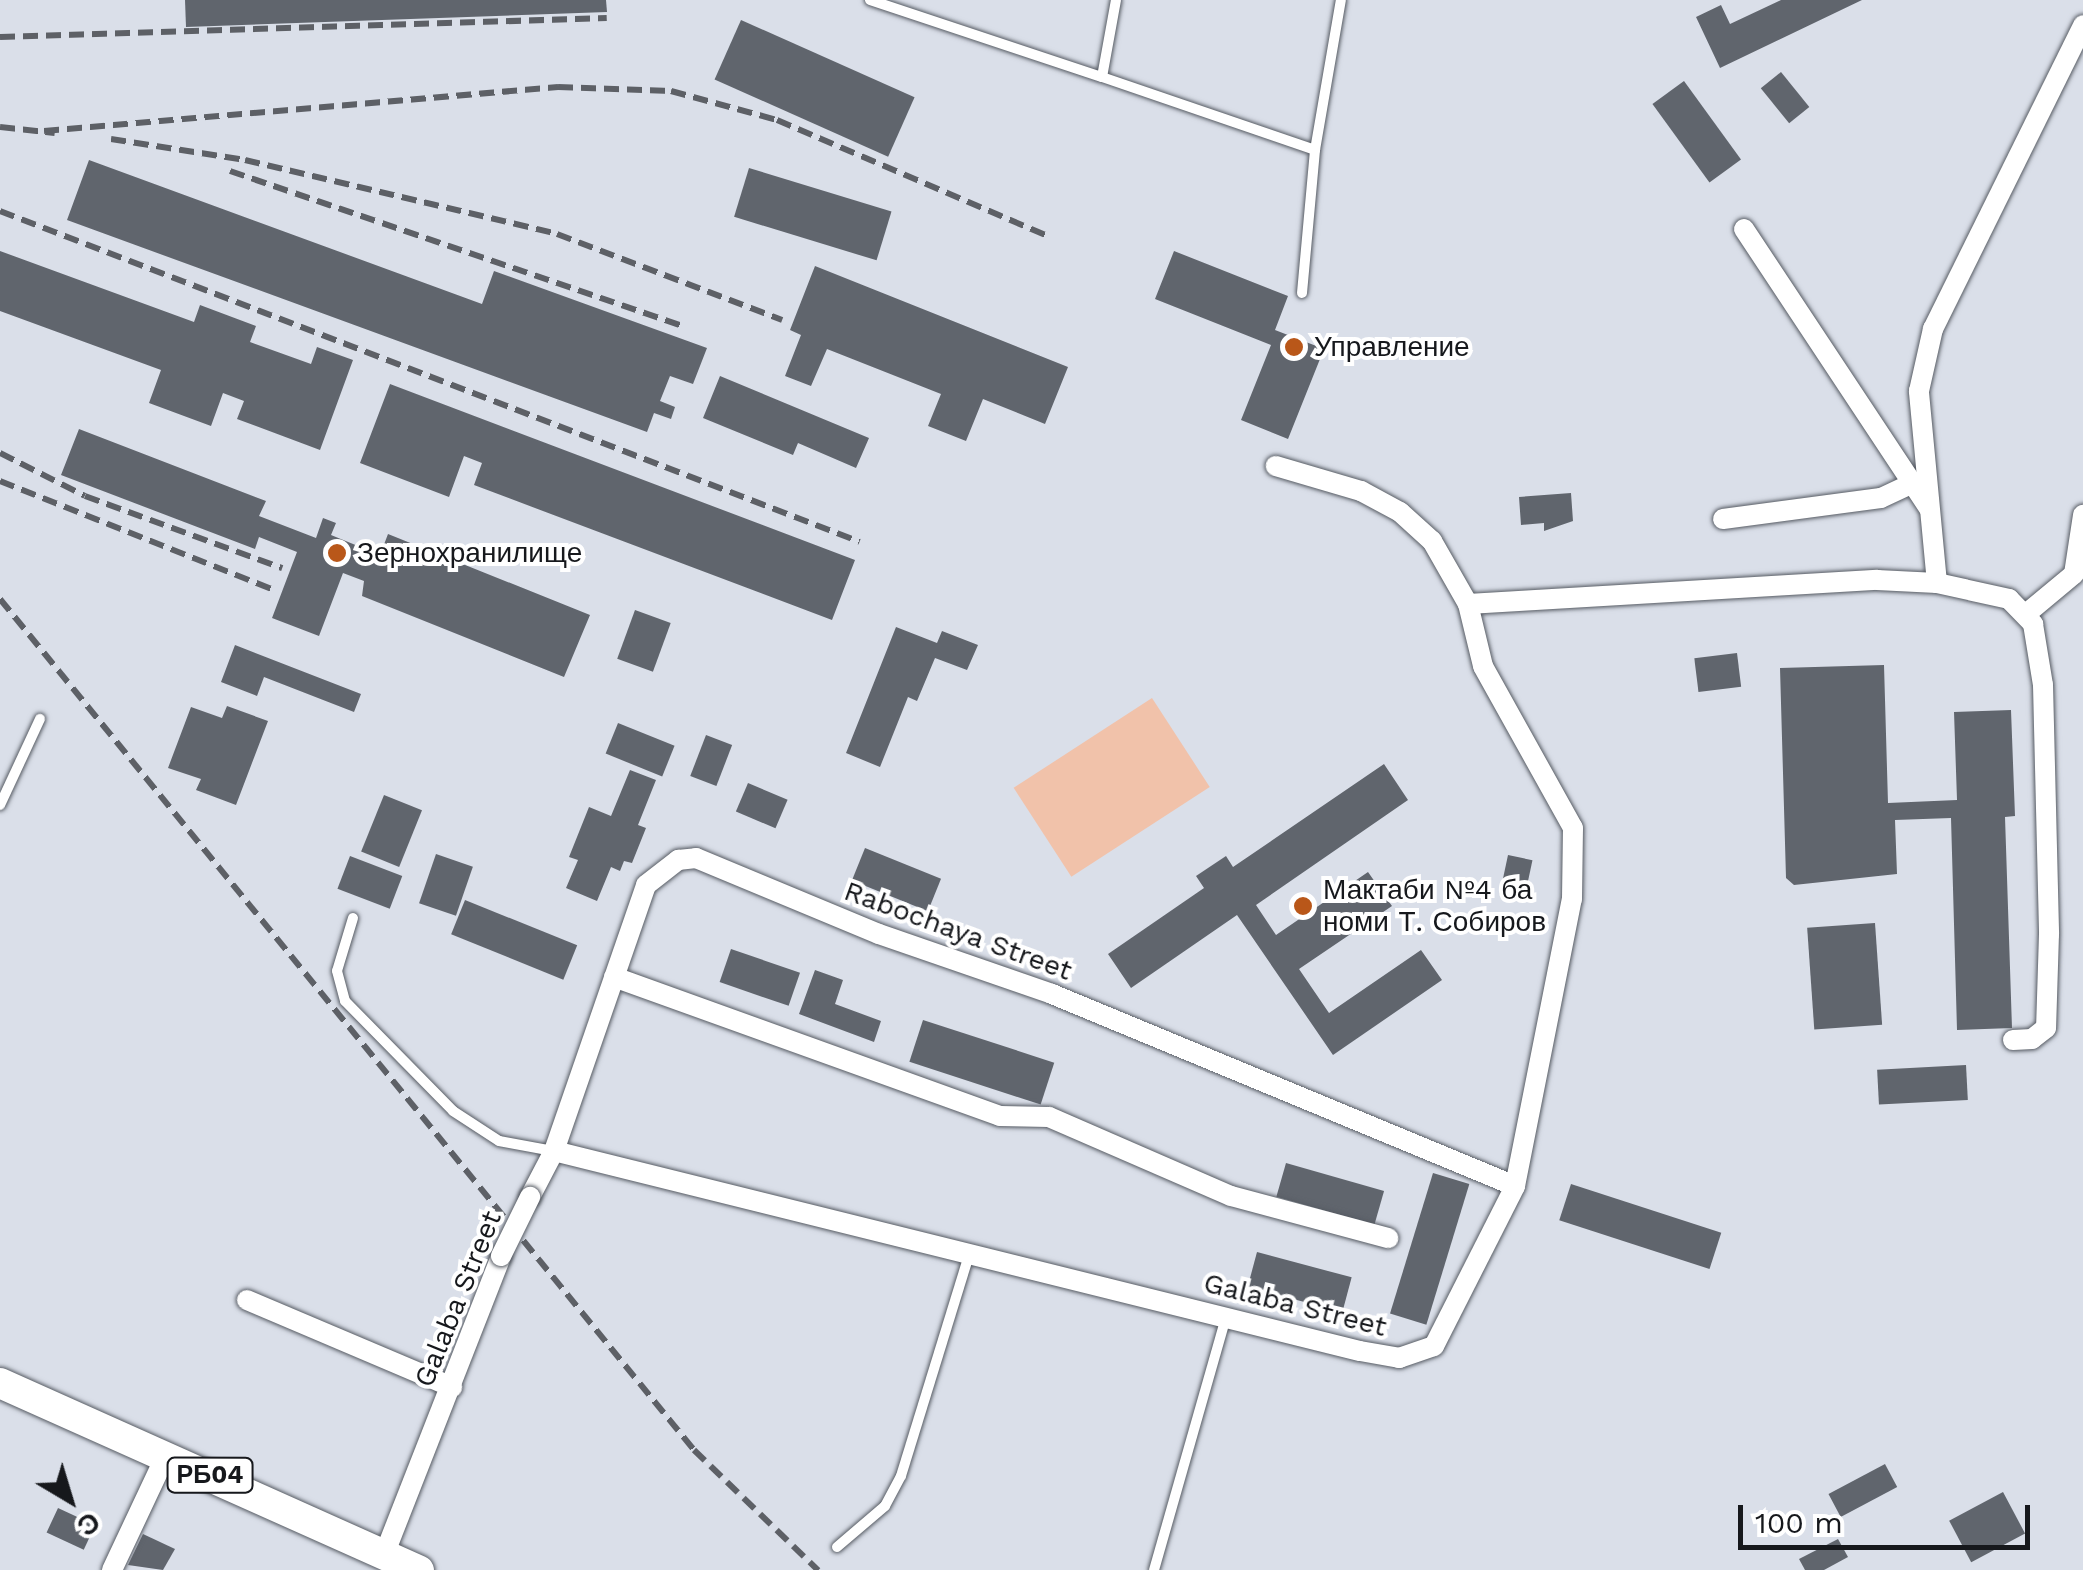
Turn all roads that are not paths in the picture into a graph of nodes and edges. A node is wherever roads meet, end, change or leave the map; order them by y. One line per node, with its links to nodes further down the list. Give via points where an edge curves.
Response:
1 (870, 0): 5 (lane)
2 (1116, 0): 5 (lane)
3 (1341, 0): 6 (lane)
4 (2083, 25): 11 (street, via 1933,329 1919,391)
5 (1102, 77): 6 (lane)
6 (1315, 150): 8 (lane)
7 (1744, 229): 10 (street)
8 (1302, 293)
9 (1276, 466): 15 (street, Galaba Street, via 1361,491 1400,512 1432,540)
10 (1911, 484): 11 (street); 13 (street, via 1880,498)
11 (1931, 510): 14 (street)
12 (2083, 515): 16 (street, via 2074,574)
13 (1724, 519)
14 (1937, 583): 15 (street, via 1877,580); 16 (street, via 2009,599)
15 (1468, 604): 23 (street, Galaba Street, via 1483,666 1564,804 1577,864)
16 (2026, 614): 21 (street, via 2043,685 2048,1019 2032,1039)
17 (40, 720): 18 (lane)
18 (0, 805)
19 (353, 918): 22 (lane, via 337,971 346,1002 453,1110 499,1141)
20 (614, 977): 22 (street, Rabochaya Street); 23 (street, Rabochaya Street, via 646,885 678,860 696,858 879,934 1052,994); 24 (street, via 1000,1116 1049,1118 1231,1196)
21 (2013, 1040)
22 (554, 1151): 25 (street, Galaba Street); 29 (street, Galaba Street, bridge, via 501,1256)
23 (1515, 1186): 27 (street, Galaba Street, via 1444,1332 1426,1352 1399,1358 1360,1352)
24 (1388, 1238)
25 (969, 1255): 27 (street, Galaba Street); 31 (lane, via 901,1476 885,1506)
26 (247, 1300): 29 (street)
27 (1226, 1317): 35 (lane)
28 (0, 1383): 30 (main road, РБ04)
29 (452, 1387): 32 (street, Galaba Street)
30 (166, 1455): 32 (main road, РБ04); 33 (street)
31 (837, 1548)
32 (384, 1555): 34 (main road, РБ04)
33 (112, 1570)
34 (419, 1570)
35 (1154, 1570)

